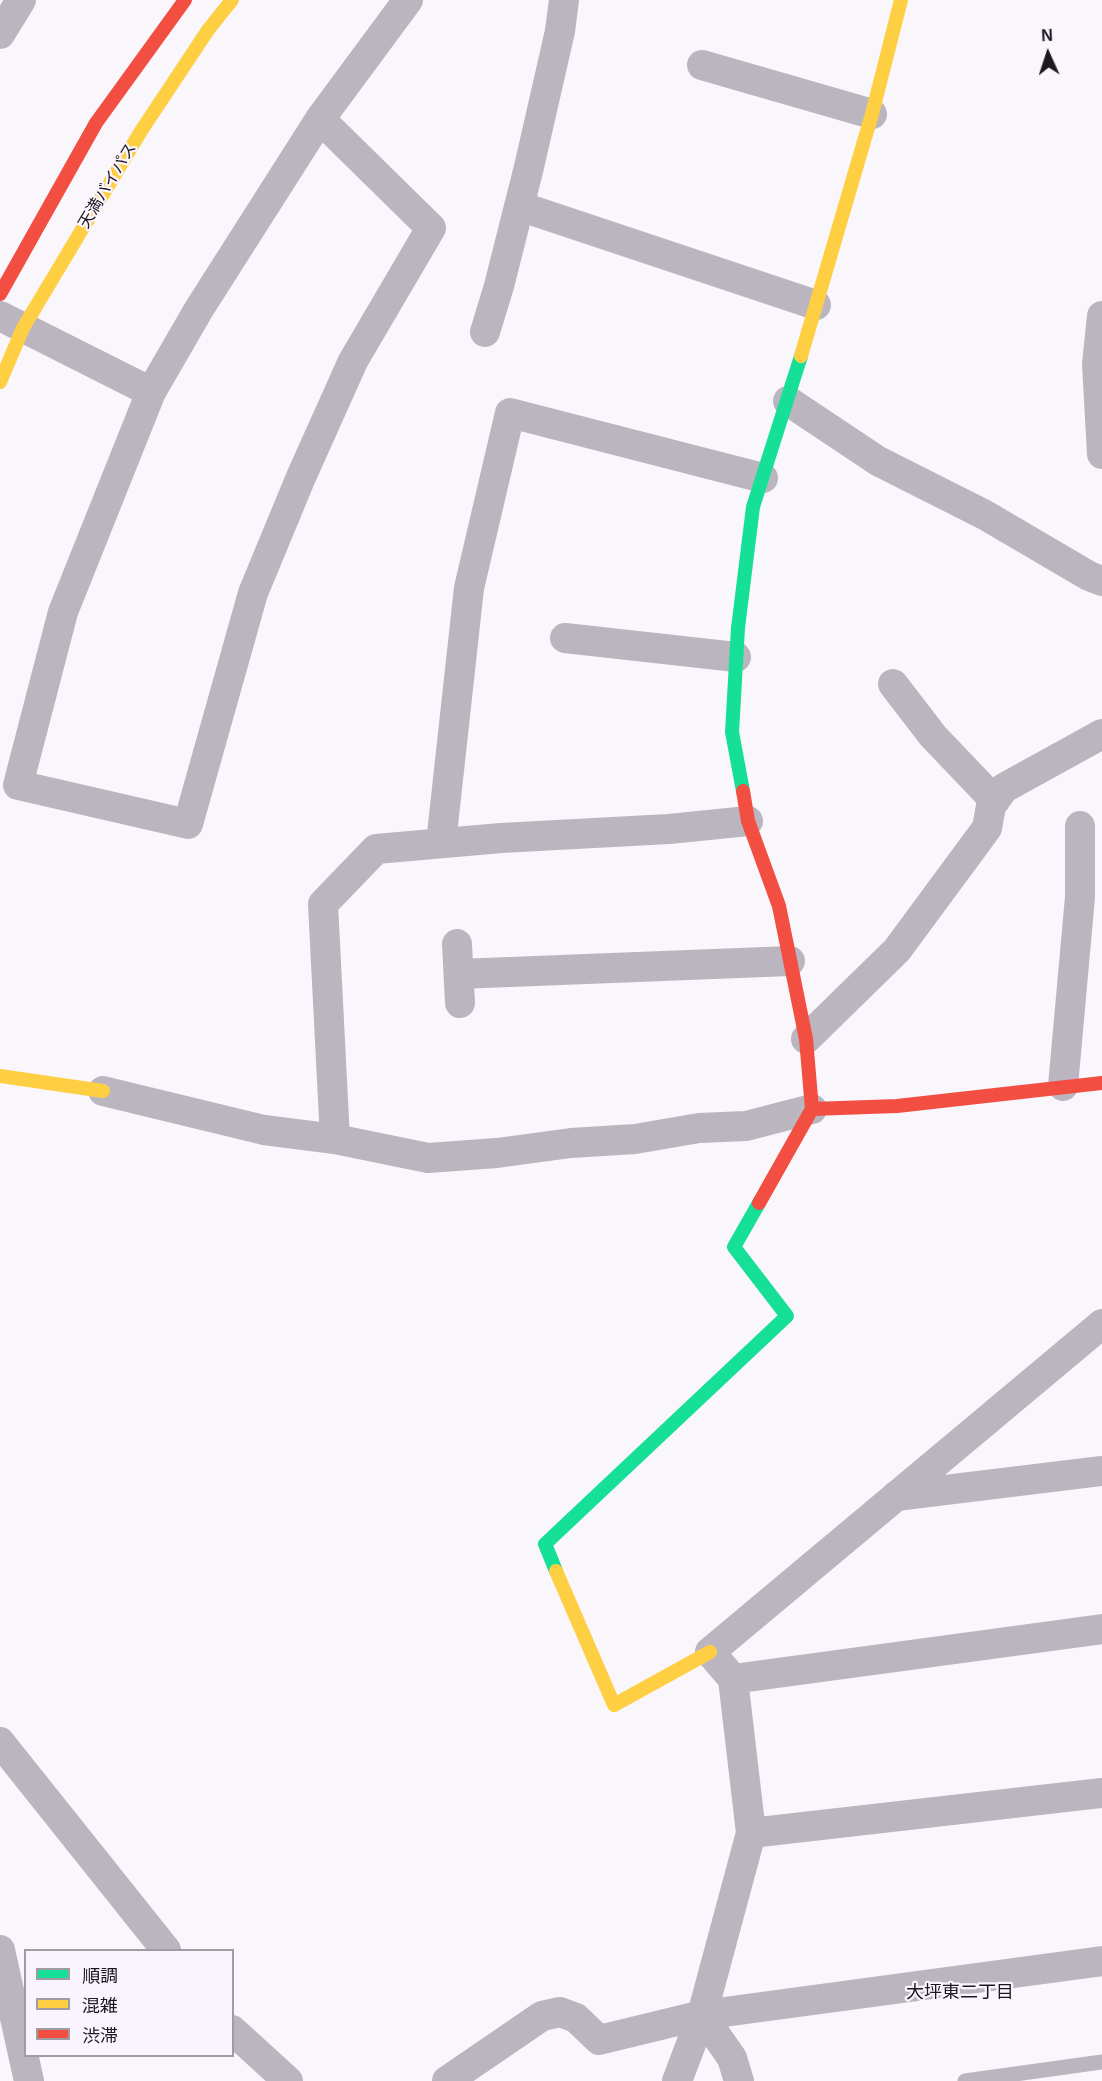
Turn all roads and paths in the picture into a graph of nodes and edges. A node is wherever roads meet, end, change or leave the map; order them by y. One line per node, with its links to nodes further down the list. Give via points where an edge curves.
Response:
1 (21, 0): 7 (street)
2 (185, 0): 12 (main road, via 96,123)
3 (232, 0): 15 (main road, 天満バイパス)
4 (408, 0): 10 (street)
5 (564, 0): 11 (street)
6 (901, 0): 9 (main road)
7 (0, 34)
8 (702, 65): 9 (street)
9 (872, 114): 13 (main road)
10 (320, 119): 18 (street); 18 (street, via 431,228 353,361 253,593 188,824 18,785 63,612)
11 (519, 206): 13 (street); 16 (street)
12 (0, 294)
13 (816, 305): 19 (main road)
14 (1102, 316): 20 (street, via 1097,364)
15 (12, 322): 17 (main road, 天満バイパス); 18 (street)
16 (485, 332)
17 (0, 382)
18 (151, 392)
19 (788, 401): 21 (main road); 22 (street, via 878,461)
20 (1102, 454)
21 (763, 478): 24 (main road, via 753,507); 30 (street, via 510,412 469,588)
22 (1102, 581)
23 (565, 638): 24 (street)
24 (736, 657): 28 (main road, via 732,732)
25 (893, 684): 27 (street, via 933,736)
26 (1102, 734): 27 (street, via 1004,788)
27 (995, 801): 35 (street, via 987,828 897,950)
28 (748, 821): 30 (street, via 669,830); 32 (main road, via 779,906)
29 (1080, 826): 38 (street, via 1080,897)
30 (441, 843): 41 (street, via 376,849 323,904)
31 (457, 944): 33 (street)
32 (790, 961): 33 (street); 35 (main road)
33 (459, 974): 34 (street)
34 (460, 1003)
35 (806, 1039): 40 (main road)
36 (0, 1076): 39 (main road)
37 (1102, 1083): 38 (main road)
38 (1063, 1086): 40 (main road, via 897,1106)
39 (103, 1090): 41 (street, via 264,1130)
40 (812, 1109): 41 (street, via 746,1126 428,1158); 46 (main road, via 734,1247 787,1316 545,1544 614,1705)
41 (335, 1138)
42 (1102, 1324): 44 (street)
43 (1102, 1470): 44 (street)
44 (896, 1496): 46 (street)
45 (1102, 1629): 47 (street)
46 (710, 1652): 47 (street)
47 (733, 1679): 50 (street)
48 (0, 1743): 51 (street)
49 (1102, 1793): 50 (street)
50 (752, 1833): 54 (street)
51 (165, 1949)
52 (0, 1950): 57 (street)
53 (1102, 1961): 54 (street)
54 (702, 2015): 59 (street, via 599,2040 576,2018 560,2012 542,2016); 60 (street); 61 (street, via 732,2058)
55 (234, 2032): 58 (street)
56 (1102, 2062): 62 (lane)
57 (29, 2081)
58 (288, 2081)
59 (447, 2081)
60 (677, 2081)
61 (739, 2081)
62 (965, 2081)

